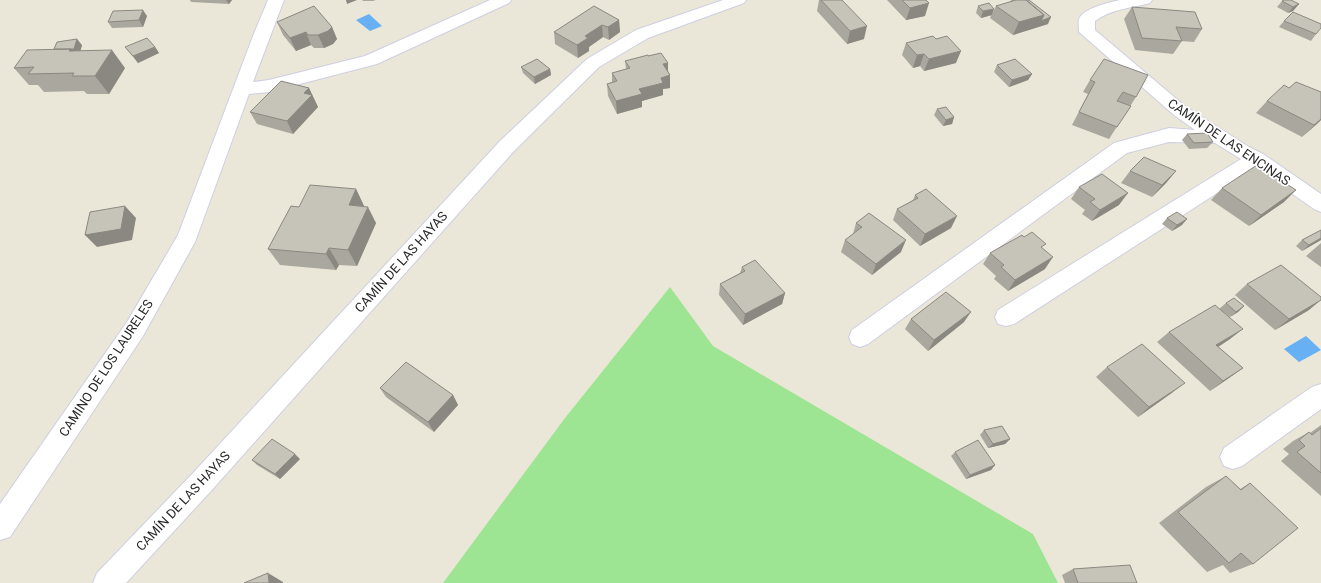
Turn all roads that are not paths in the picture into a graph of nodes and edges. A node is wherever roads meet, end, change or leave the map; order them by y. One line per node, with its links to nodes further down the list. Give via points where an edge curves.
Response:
1 (276, 0): 5 (street, CAMINO DE LOS LAURELES)
2 (503, 0): 5 (street, via 371,60 268,86)
3 (738, 0): 14 (street, CAMÍN DE LAS HAYAS, via 642,34 593,63 507,146)
4 (1144, 0): 6 (street, CAMÍN DE LAS ENCINAS, via 1118,4 1096,12 1087,20 1087,32 1180,111)
5 (242, 89): 13 (street, CAMINO DE LOS LAURELES, via 188,236 135,329)
6 (1218, 137): 7 (street, CAMÍN DE LAS ENCINAS); 10 (street, via 1169,135 1121,148)
7 (1256, 159): 8 (street, CAMÍN DE LAS ENCINAS); 9 (street)
8 (1321, 204)
9 (1006, 317)
10 (860, 337)
11 (1321, 395): 12 (street)
12 (1233, 457)
13 (0, 527)
14 (107, 583)

